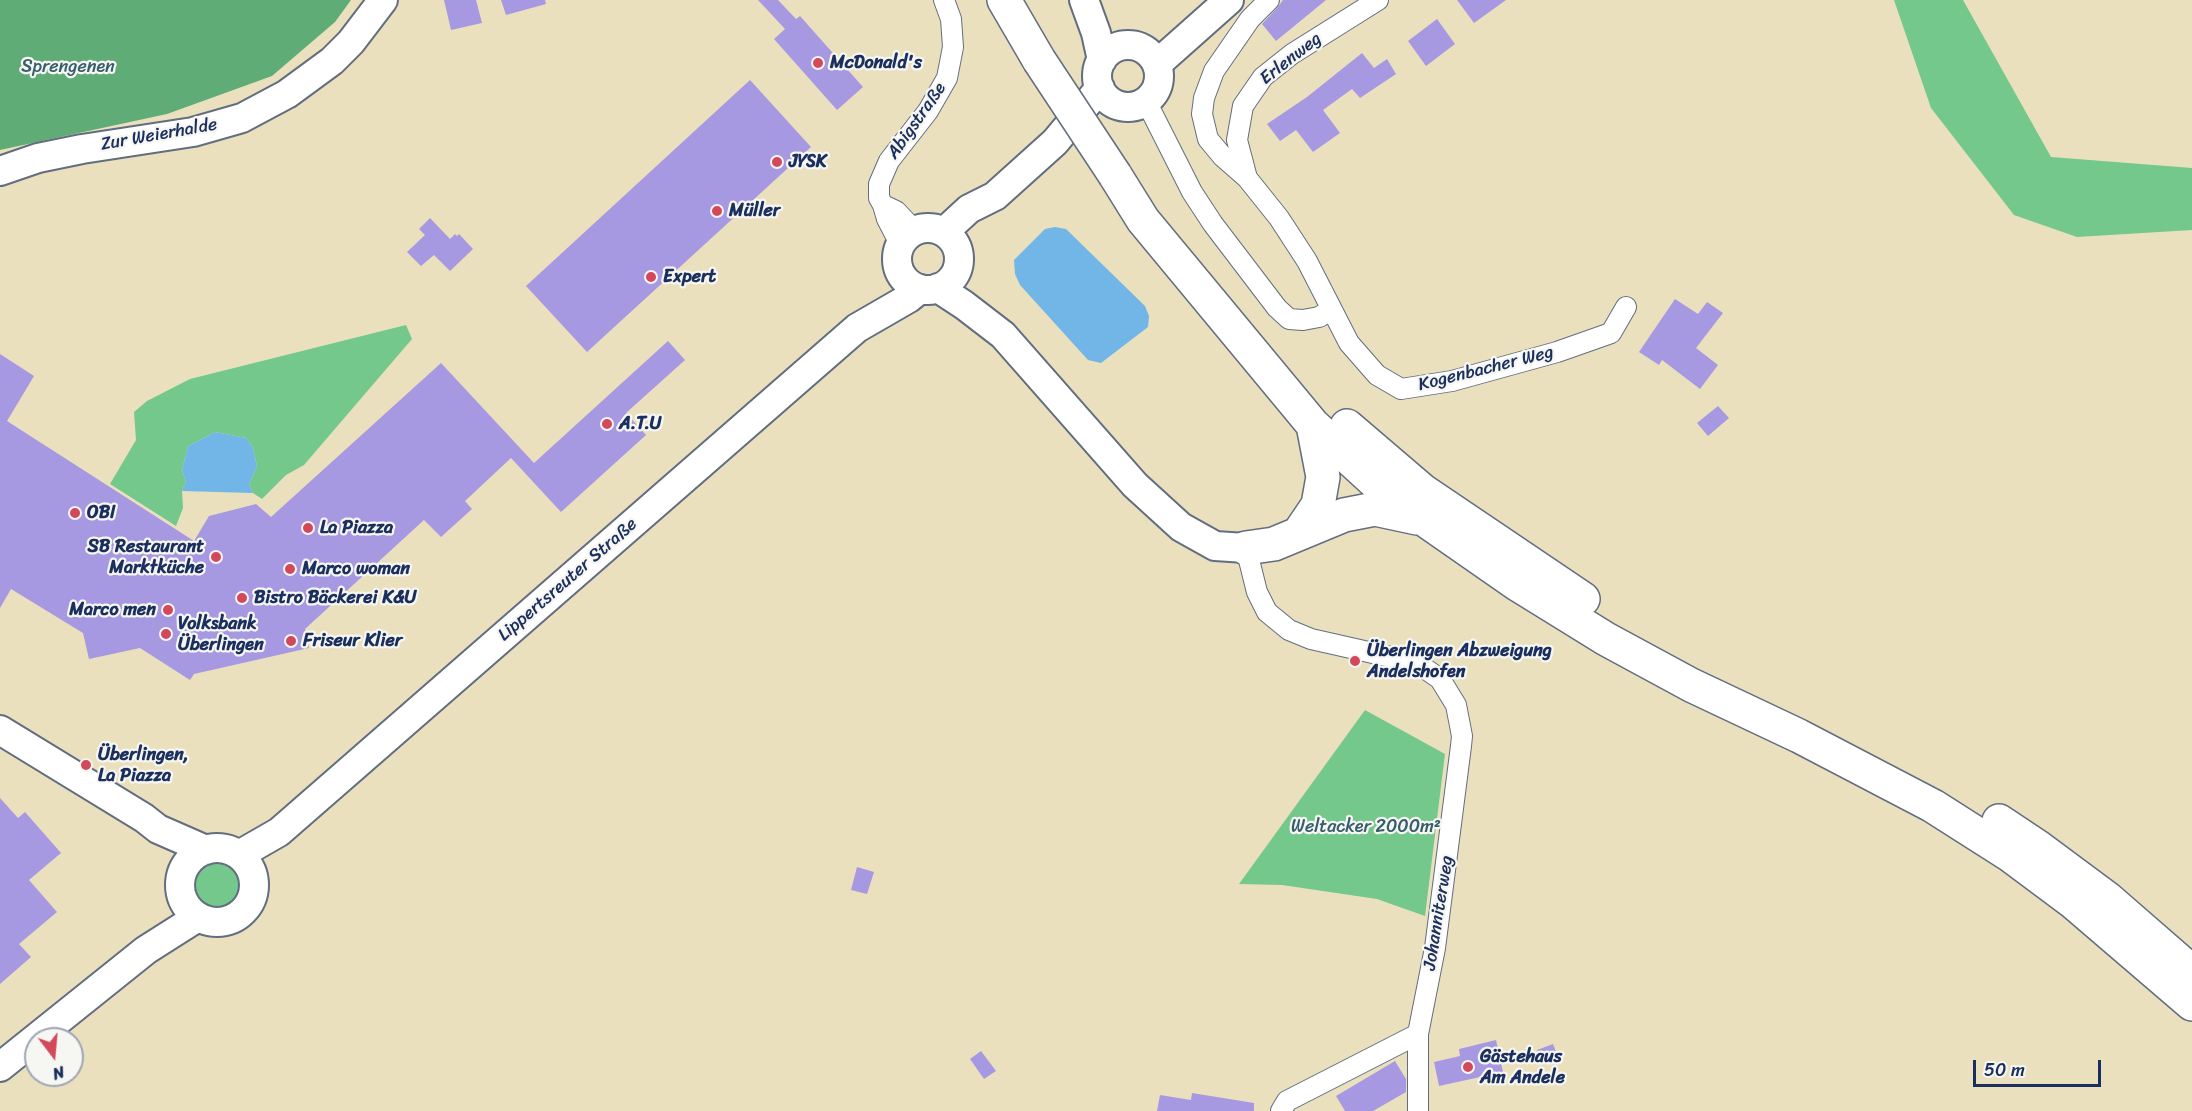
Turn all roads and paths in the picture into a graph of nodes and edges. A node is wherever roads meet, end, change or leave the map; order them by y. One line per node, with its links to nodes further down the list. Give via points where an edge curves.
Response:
1 (383, 0): 11 (main road, Zur Weierhalde, via 332,62 287,94 242,118 193,132 38,158)
2 (944, 0): 16 (street, Abigstraße, via 951,20 953,47 947,78 884,171 878,191 883,205 896,210)
3 (1004, 0): 20 (highway, bridge, via 1143,220)
4 (1228, 0): 8 (main road)
5 (1269, 0): 12 (street, Erlenweg, via 1232,42 1214,71 1202,114 1208,139)
6 (1378, 0): 12 (street, Erlenweg, via 1263,76 1243,106 1237,141)
7 (1087, 4): 8 (main road)
8 (1133, 55): 9 (main road, via 1098,73); 10 (main road, via 1159,80 1157,89)
9 (1109, 96): 10 (main road, via 1128,106); 13 (main road)
10 (1146, 101): 18 (street, via 1192,192 1277,308 1289,319 1303,320)
11 (0, 171)
12 (1247, 178): 18 (street, Erlenweg, via 1307,261)
13 (995, 196): 14 (main road, via 969,209); 15 (main road)
14 (944, 232): 15 (main road, via 955,243); 16 (main road, via 924,228)
15 (959, 262): 16 (main road, Lippertsreuter Straße, via 951,280); 19 (main road)
16 (915, 265): 19 (main road); 28 (main road, Lippertsreuter Straße, via 857,328 279,832)
17 (1626, 308): 18 (street, Kogenbacher Weg, via 1611,333 1600,337 1452,381 1401,388 1377,375 1349,343)
18 (1331, 310)
19 (1003, 335): 24 (main road, via 1161,510 1181,527 1215,546)
20 (1240, 336): 21 (highway); 30 (highway, via 1423,491 1543,573 1628,628 1886,756 1971,803 2108,899)
21 (1313, 425): 22 (highway, via 1374,481); 23 (highway, via 1323,477 1318,505)
22 (1425, 520): 23 (highway, via 1375,509 1344,515); 31 (highway, via 1606,639 1933,806 2010,855 2073,902)
23 (1299, 533): 24 (highway, via 1274,544)
24 (1246, 548): 32 (street, Johanniterweg, via 1257,592 1267,612 1289,630 1311,639 1417,663 1440,679 1456,705 1462,736 1458,782 1435,948)
25 (0, 730): 26 (main road)
26 (158, 829): 27 (main road); 29 (main road)
27 (206, 850): 28 (main road, via 229,850); 29 (main road, via 197,854)
28 (246, 866): 29 (main road, via 254,889 251,901 234,919 210,922)
29 (188, 894): 33 (main road, via 146,950)
30 (2192, 972)
31 (2192, 1004)
32 (1418, 1034): 34 (street, via 1287,1101); 35 (street, Johanniterweg)
33 (0, 1067)
34 (1281, 1111)
35 (1418, 1111)

